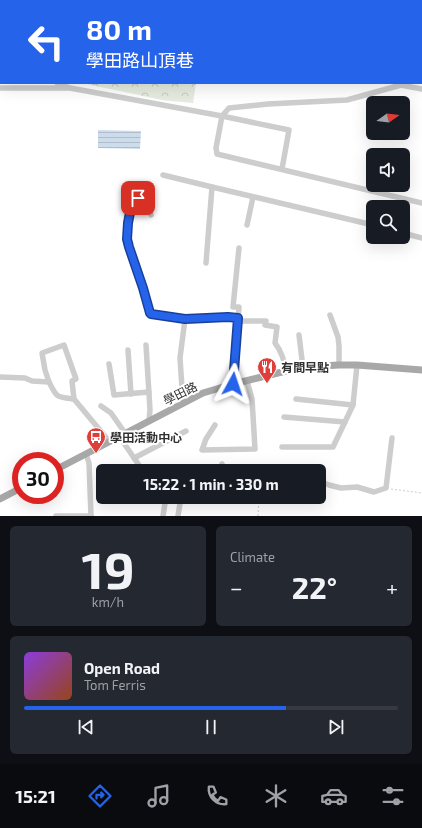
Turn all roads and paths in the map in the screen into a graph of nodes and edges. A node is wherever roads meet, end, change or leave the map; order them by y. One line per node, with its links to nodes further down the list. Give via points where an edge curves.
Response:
1 (60, 84): 4 (street)
2 (403, 84): 5 (street); 6 (street, via 347,100 229,108)
3 (0, 88): 4 (street)
4 (70, 88): 6 (street)
5 (422, 90)
6 (222, 116): 7 (street, via 217,154); 7 (street, via 289,130)
7 (282, 169): 11 (street)
8 (163, 175): 9 (street)
9 (212, 187): 10 (street); 18 (street)
10 (253, 197): 13 (street); 14 (street)
11 (422, 203)
12 (151, 215): 20 (street, via 141,198 134,200 127,239 149,310 151,314)
13 (366, 224)
14 (247, 225)
15 (410, 235): 16 (street)
16 (422, 238)
17 (239, 248): 21 (street, via 233,307 239,307)
18 (206, 263)
19 (330, 315): 26 (street, via 338,337)
20 (185, 319): 21 (street); 39 (street, via 180,358)
21 (238, 319): 30 (street, via 266,321 265,325 277,327 275,344 279,348); 34 (street)
22 (299, 335): 28 (street)
23 (146, 345): 35 (street)
24 (128, 350): 36 (street)
25 (109, 364): 36 (street, via 114,395)
26 (339, 365): 27 (main road, 學田路); 28 (main road, 學田路)
27 (357, 365): 29 (main road, 學田路); 41 (street)
28 (303, 368): 30 (main road, 學田路)
29 (422, 370)
30 (286, 371): 32 (main road, 學田路)
31 (0, 377): 33 (street)
32 (247, 381): 34 (main road, 學田路); 45 (street, via 252,399 255,449 202,450)
33 (49, 382): 37 (street, via 55,394); 37 (street, via 42,353 64,345 76,379 72,381)
34 (233, 384): 39 (main road, 學田路)
35 (149, 392): 36 (street); 43 (street)
36 (131, 394)
37 (74, 399): 49 (street)
38 (296, 399): 41 (street)
39 (183, 403): 43 (main road, 學田路)
40 (100, 406): 47 (street, via 111,413)
41 (353, 406): 44 (street)
42 (284, 417): 44 (street)
43 (149, 421): 47 (main road, 學田路)
44 (345, 422): 50 (street, via 333,447)
45 (214, 425)
46 (186, 431): 52 (street)
47 (122, 435): 49 (main road, 學田路); 52 (street)
48 (392, 438): 56 (street)
49 (109, 441): 51 (main road, 學田路)
50 (282, 447)
51 (86, 454): 54 (main road, 學田路); 64 (street, via 89,463)
52 (134, 458): 53 (street)
53 (138, 464)
54 (64, 465)
55 (326, 484): 56 (street, via 374,492)
56 (386, 488): 58 (path)
57 (12, 493): 59 (main road)
58 (422, 493)
59 (0, 499)
60 (165, 504): 65 (street)
61 (180, 504): 66 (street)
62 (259, 504): 67 (path)
63 (56, 516): 64 (street)
64 (91, 516)
65 (163, 516)
66 (178, 516)
67 (258, 516)

